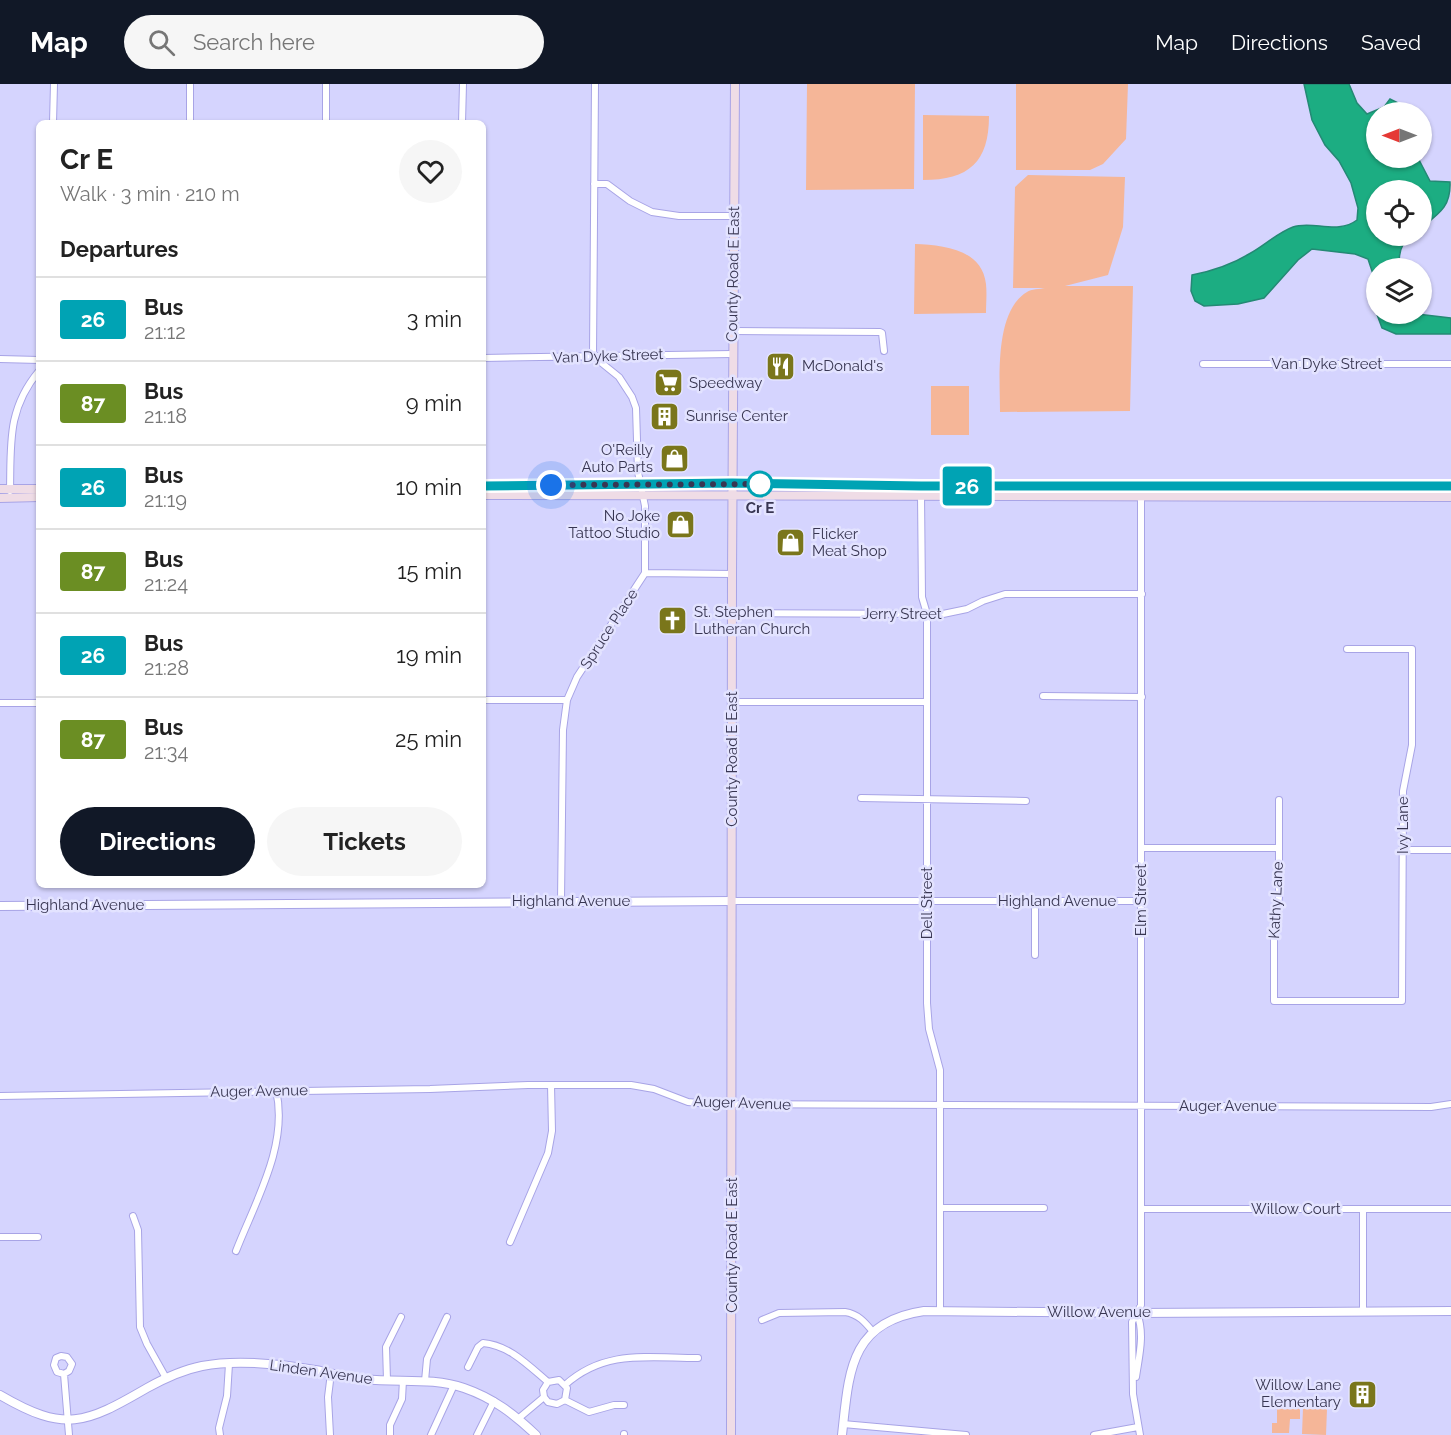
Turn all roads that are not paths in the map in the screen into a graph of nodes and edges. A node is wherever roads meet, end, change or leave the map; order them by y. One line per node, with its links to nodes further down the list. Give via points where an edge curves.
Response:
1 (54, 84): 7 (street)
2 (190, 84): 8 (street)
3 (326, 84): 9 (street)
4 (463, 84): 10 (street)
5 (595, 84): 11 (street)
6 (735, 84): 12 (main road, County Road E East)
7 (54, 120)
8 (190, 120)
9 (326, 120)
10 (462, 120)
11 (594, 184): 12 (street, via 607,184 652,212); 16 (street)
12 (734, 216): 13 (main road, County Road E East)
13 (733, 331): 14 (street, via 880,332); 15 (main road, County Road E East)
14 (884, 351)
15 (732, 354): 16 (street, Van Dyke Street); 23 (main road, County Road E East)
16 (593, 356): 17 (street, Van Dyke Street); 29 (street, Spruce Place, via 619,377 632,397)
17 (486, 358)
18 (0, 359): 19 (street)
19 (36, 360)
20 (1203, 364): 21 (street, Van Dyke Street)
21 (1451, 364)
22 (36, 375): 30 (street, via 14,417)
23 (732, 483): 25 (main road); 29 (main road); 31 (main road, County Road E East)
24 (486, 486): 29 (main road)
25 (1142, 486): 26 (main road); 34 (street, Elm Street)
26 (1451, 486)
27 (0, 489): 30 (main road)
28 (36, 489): 30 (main road)
29 (642, 489): 31 (main road); 33 (main road); 38 (street, Spruce Place)
30 (10, 493): 35 (main road); 37 (main road)
31 (732, 494): 32 (main road); 39 (main road, County Road E East)
32 (921, 494): 34 (main road); 42 (street, Dell Street, via 922,597)
33 (486, 495)
34 (1142, 496): 36 (main road); 40 (street, Elm Street)
35 (36, 497)
36 (1451, 497)
37 (0, 498)
38 (645, 573): 39 (street); 47 (street, Spruce Place, via 577,677)
39 (732, 574): 41 (main road, County Road E East)
40 (1142, 594): 42 (street, Jerry Street, via 1005,594 955,612); 45 (street, Elm Street)
41 (732, 613): 42 (street, Jerry Street); 48 (main road, County Road E East)
42 (927, 614): 49 (street, Dell Street)
43 (1347, 649): 58 (street, Ivy Lane, via 1412,649 1412,746 1403,792)
44 (1043, 696): 45 (street)
45 (1142, 697): 56 (street, Elm Street)
46 (486, 700): 47 (street)
47 (567, 700): 60 (street, Spruce Place, via 563,730)
48 (732, 702): 49 (street); 61 (main road, County Road E East)
49 (927, 702): 53 (street, Dell Street)
50 (0, 703): 51 (street)
51 (36, 703)
52 (861, 798): 53 (street)
53 (927, 800): 55 (street); 62 (street, Dell Street)
54 (1279, 800): 57 (street, Kathy Lane)
55 (1026, 801)
56 (1142, 848): 57 (street); 64 (street, Elm Street)
57 (1279, 848): 67 (street, Kathy Lane, via 1274,1001)
58 (1403, 850): 59 (street); 67 (street, Ivy Lane)
59 (1451, 850)
60 (561, 901): 61 (street, Highland Avenue); 65 (street, Highland Avenue)
61 (732, 901): 62 (street, Highland Avenue); 71 (main road, County Road E East)
62 (928, 901): 63 (street, Highland Avenue); 73 (street, Dell Street, via 927,1016 940,1070)
63 (1035, 901): 64 (street, Highland Avenue); 66 (street)
64 (1141, 901): 74 (street, Elm Street)
65 (0, 906)
66 (1035, 955)
67 (1402, 1001)
68 (551, 1085): 69 (street, Auger Avenue); 71 (street, Auger Avenue, via 631,1085 688,1102); 83 (street, via 551,1140)
69 (276, 1090): 70 (street, Auger Avenue); 84 (street, via 277,1147)
70 (0, 1096)
71 (732, 1104): 73 (street, Auger Avenue); 121 (main road, County Road E East)
72 (1451, 1104): 74 (street, Auger Avenue)
73 (940, 1106): 74 (street, Auger Avenue); 75 (street, Dell Street)
74 (1141, 1106): 77 (street, Elm Street)
75 (941, 1208): 76 (street); 85 (street, Dell Street)
76 (1044, 1208)
77 (1141, 1209): 78 (street, Willow Court); 88 (street, Elm Street, via 1141,1305)
78 (1363, 1209): 79 (street, Willow Court); 86 (street)
79 (1450, 1209)
80 (134, 1216): 98 (street, via 138,1230 140,1326)
81 (38, 1237): 82 (street)
82 (0, 1238)
83 (510, 1242)
84 (236, 1251)
85 (940, 1311): 88 (street, Willow Avenue); 92 (street, Willow Avenue, via 902,1316)
86 (1363, 1311): 87 (street, Willow Avenue); 88 (street, Willow Avenue)
87 (1451, 1311)
88 (1137, 1313): 113 (street, Elm Street, via 1141,1345 1133,1394)
89 (400, 1317): 99 (street, via 387,1347)
90 (447, 1317): 101 (street, via 427,1359)
91 (762, 1320): 92 (street, via 779,1313 845,1311 862,1319)
92 (873, 1332): 112 (street, via 853,1362)
93 (698, 1358): 104 (street, via 617,1358 601,1362)
94 (229, 1364): 96 (street, Linden Avenue, via 276,1365); 98 (street, Linden Avenue, via 191,1368); 116 (street)
95 (468, 1367): 102 (street, via 478,1347 489,1343 515,1354)
96 (331, 1373): 99 (street, Linden Avenue); 117 (street)
97 (64, 1374): 111 (street)
98 (166, 1378): 111 (street, Linden Avenue, via 104,1412)
99 (387, 1380): 100 (street, Linden Avenue)
100 (403, 1380): 101 (street, Linden Avenue); 118 (street, via 402,1399 390,1425)
101 (424, 1381): 103 (street, Linden Avenue)
102 (548, 1383): 104 (street, via 557,1380); 106 (street)
103 (454, 1385): 108 (street, Linden Avenue); 119 (street)
104 (565, 1385): 107 (street)
105 (0, 1395): 111 (street, Linden Avenue, via 33,1413)
106 (544, 1397): 107 (street, via 552,1404); 110 (street)
107 (565, 1400): 109 (street, via 589,1412)
108 (494, 1401): 110 (street, Linden Avenue); 120 (street)
109 (624, 1405)
110 (519, 1418): 114 (street, Linden Avenue)
111 (68, 1420): 115 (street)
112 (843, 1424): 122 (street); 123 (street)
113 (1138, 1427): 124 (street); 125 (street, Elm Street)
114 (532, 1434)
115 (69, 1435)
116 (220, 1435)
117 (330, 1435)
118 (390, 1435)
119 (431, 1435)
120 (477, 1435)
121 (731, 1435)
122 (842, 1435)
123 (966, 1435)
124 (1094, 1435)
125 (1140, 1435)

